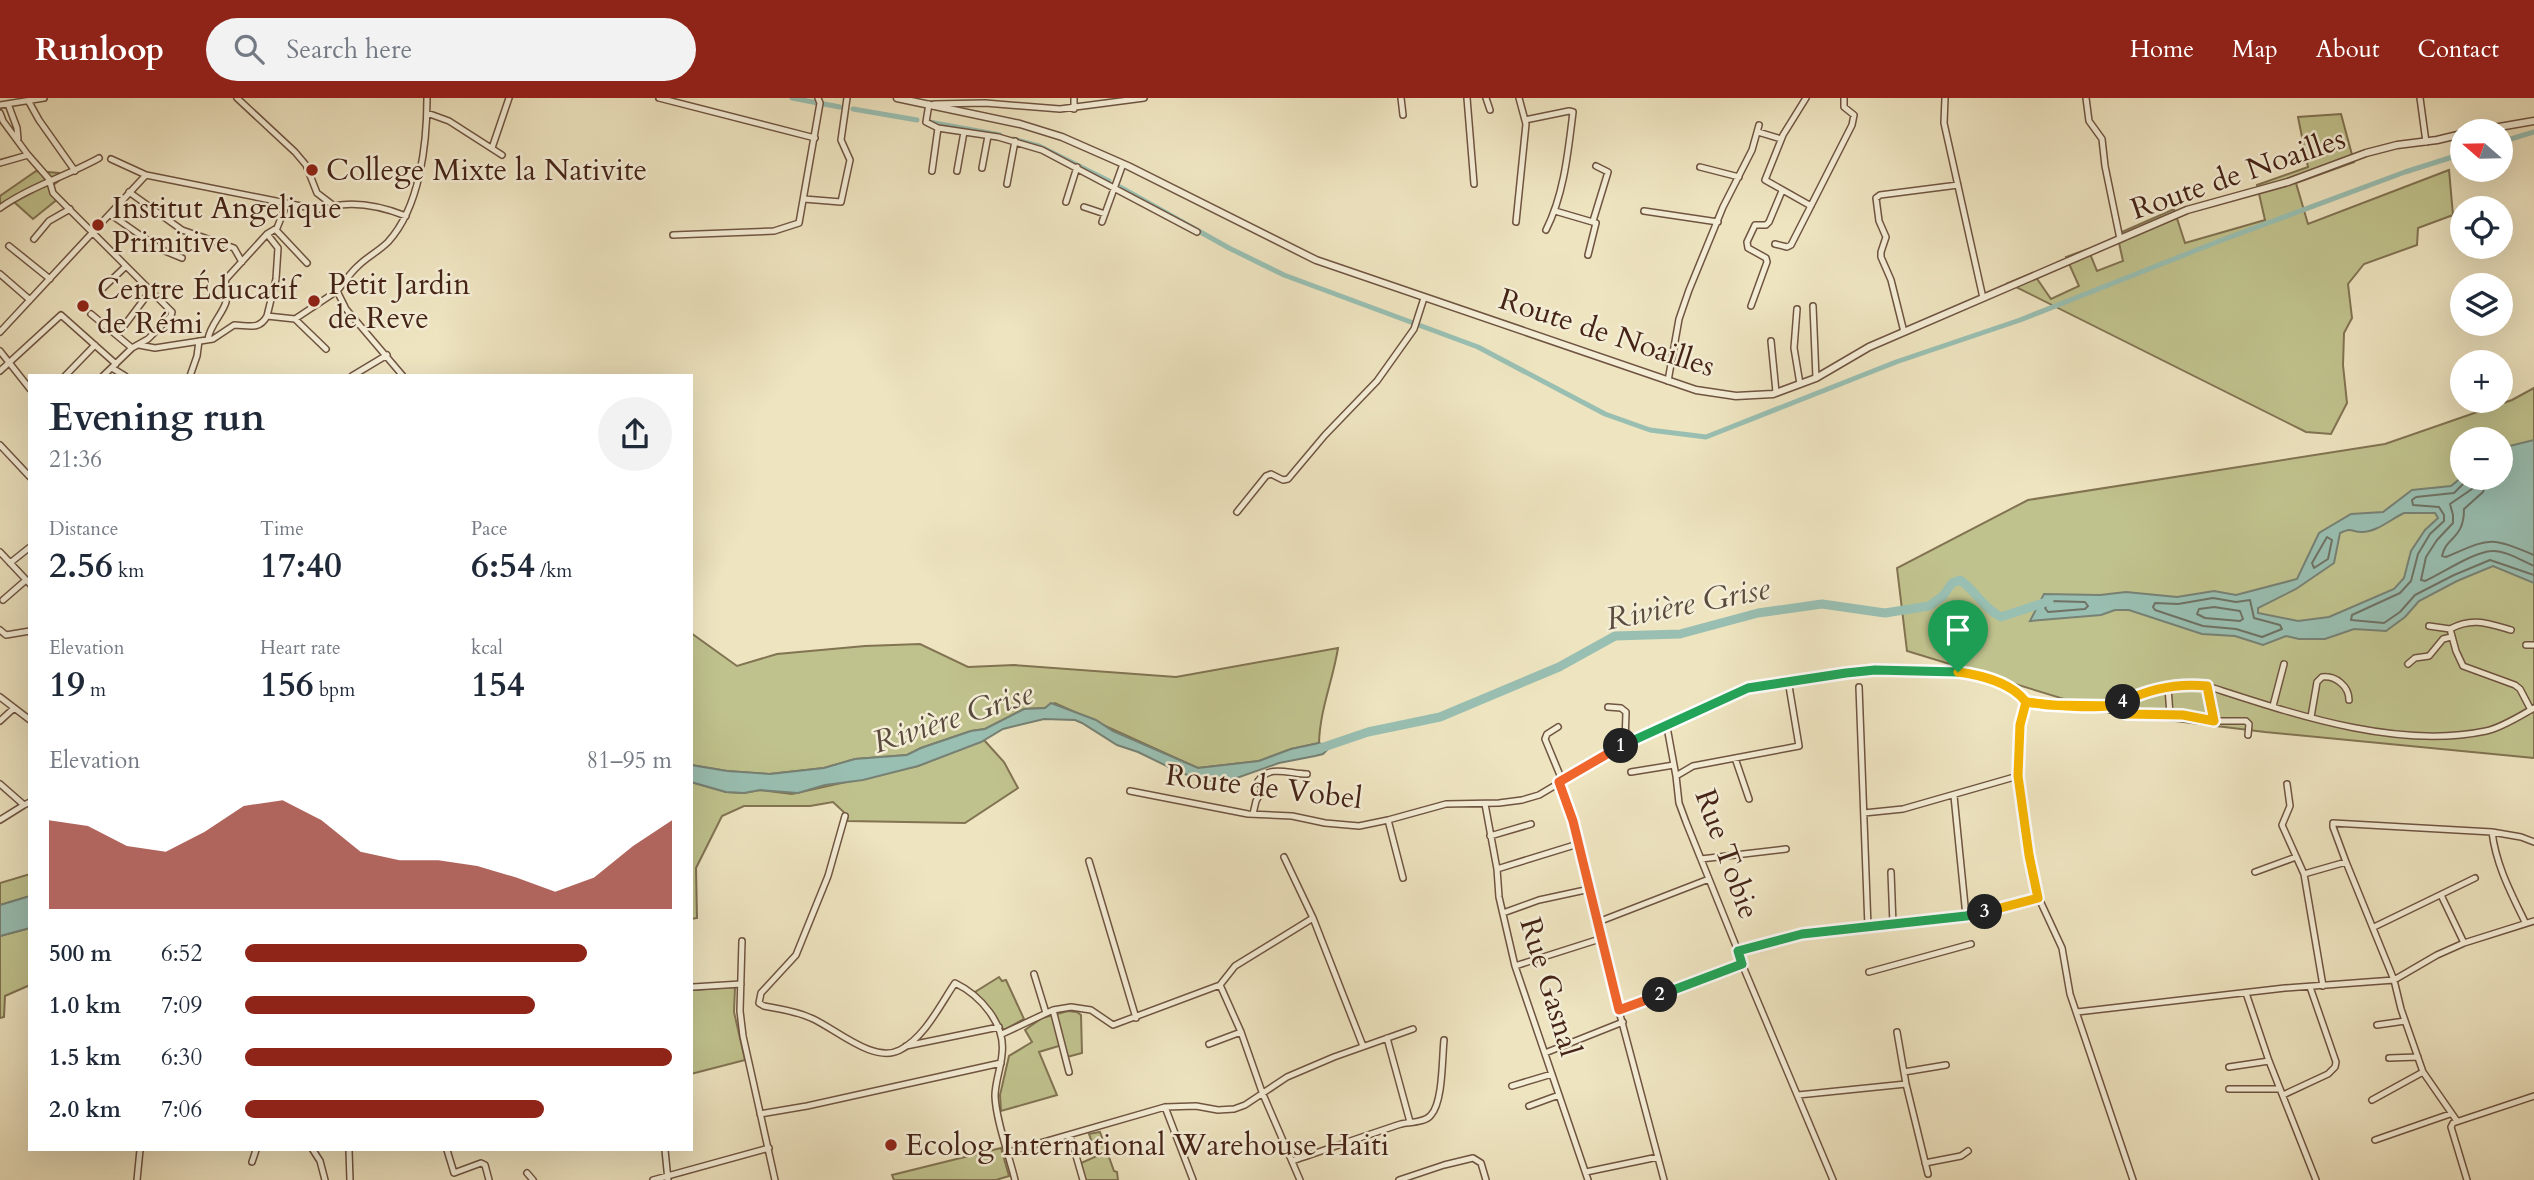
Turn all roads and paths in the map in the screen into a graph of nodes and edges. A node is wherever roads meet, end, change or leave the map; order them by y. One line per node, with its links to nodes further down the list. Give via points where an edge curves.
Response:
1 (44, 98): 22 (street)
2 (237, 98): 70 (street, via 295,152 306,165 317,193)
3 (427, 98): 28 (street)
4 (509, 98): 44 (street)
5 (659, 98): 39 (street)
6 (818, 98): 39 (street)
7 (847, 98): 67 (street, via 841,140 850,160 841,202)
8 (897, 98): 23 (street, Route de Noailles)
9 (1047, 98): 25 (street)
10 (1074, 98): 26 (street)
11 (1142, 98): 26 (street)
12 (1401, 98): 29 (street)
13 (1467, 98): 62 (street)
14 (1486, 98): 27 (street)
15 (1519, 98): 30 (street)
16 (1805, 98): 41 (street)
17 (1844, 98): 71 (street, via 1844,107 1854,115 1852,125)
18 (1945, 98): 63 (street, via 1944,123)
19 (2086, 98): 91 (street, via 2089,121 2102,139)
20 (2420, 98): 43 (street)
21 (985, 100): 23 (street); 25 (street)
22 (29, 102): 24 (street); 55 (street)
23 (928, 104): 34 (street, via 926,122); 50 (street, Route de Noailles, via 1020,124)
24 (2, 108): 40 (street, via 17,128); 40 (street, via 3,121)
25 (1047, 108): 26 (street)
26 (1074, 109)
27 (1490, 110)
28 (427, 113): 44 (street); 79 (street, via 417,190)
29 (1404, 115)
30 (1525, 120): 75 (street, via 1573,112); 82 (street)
31 (2534, 121): 33 (street)
32 (1759, 125): 36 (street)
33 (2513, 125)
34 (938, 128): 35 (street); 56 (street)
35 (964, 132): 37 (street); 57 (street)
36 (1758, 132): 41 (street); 59 (street)
37 (988, 136): 42 (street); 54 (street)
38 (2450, 137): 43 (street, Route de Noailles)
39 (815, 138): 67 (street)
40 (18, 139): 45 (street)
41 (1781, 139): 65 (street, via 1765,180)
42 (1015, 141): 52 (street); 61 (street)
43 (2426, 142): 91 (street, Route de Noailles, via 2366,153 2288,182 2187,210)
44 (492, 148): 46 (street)
45 (28, 155): 49 (street); 60 (street)
46 (502, 155)
47 (99, 158): 55 (street)
48 (111, 159): 58 (street)
49 (0, 163)
50 (1123, 164): 64 (street); 104 (street, Route de Noailles, via 1317,260)
51 (1596, 166): 80 (street, via 1608,172)
52 (1077, 167): 64 (street); 68 (street)
53 (1700, 167): 59 (street)
54 (982, 169)
55 (75, 171): 60 (street)
56 (932, 171)
57 (957, 171)
58 (146, 175): 66 (street); 69 (street)
59 (1739, 177): 83 (street)
60 (50, 179): 73 (street); 74 (street, via 53,193)
61 (1007, 184)
62 (1474, 184)
63 (1958, 185): 105 (street); 114 (street, via 1876,198 1886,237 1881,257)
64 (1114, 188): 78 (street); 86 (street)
65 (1782, 191): 71 (street); 107 (street, via 1769,222 1755,225 1747,242 1748,248 1767,262)
66 (129, 192): 77 (street); 96 (street, via 182,230 234,248)
67 (804, 199): 89 (street, via 799,223 791,227)
68 (1066, 202)
69 (287, 203): 70 (street, via 316,209); 84 (street)
70 (334, 206): 79 (street, via 363,204)
71 (1811, 206): 92 (street, via 1789,247)
72 (1084, 207): 78 (street)
73 (0, 208)
74 (70, 209): 87 (street); 90 (street, via 49,221)
75 (1555, 211): 80 (street); 85 (street)
76 (1644, 211): 83 (street)
77 (110, 214): 87 (street); 95 (street)
78 (1105, 214): 81 (street)
79 (406, 216): 103 (street, via 386,245 358,265)
80 (1593, 221): 94 (street, via 1597,225)
81 (1102, 222)
82 (1516, 222)
83 (1718, 222): 134 (street, via 1679,319)
84 (276, 230): 88 (street); 97 (street)
85 (1546, 230)
86 (1197, 232)
87 (93, 234): 98 (street); 100 (street)
88 (267, 234): 96 (street); 111 (street, via 278,248)
89 (673, 235)
90 (34, 239)
91 (2120, 239): 105 (street, Route de Noailles)
92 (1775, 244)
93 (9, 246): 100 (street)
94 (1588, 255)
95 (181, 258)
96 (242, 261): 116 (street, via 225,282 226,301)
97 (307, 263)
98 (125, 267): 101 (street); 102 (street)
99 (0, 274): 106 (street)
100 (50, 279): 106 (street)
101 (103, 288)
102 (151, 290): 115 (street); 120 (street, via 172,314)
103 (337, 291): 112 (street); 123 (street, via 346,309)
104 (1424, 298): 134 (street, Route de Noailles); 140 (street, via 1414,329 1371,390 1288,479 1266,476)
105 (1983, 298): 114 (street, Route de Noailles)
106 (30, 300): 113 (street)
107 (1751, 306)
108 (1813, 306): 133 (street)
109 (1797, 309): 135 (street, via 1794,348)
110 (91, 314): 115 (street)
111 (266, 318): 112 (street); 116 (street, via 251,327 234,325)
112 (295, 319): 121 (street)
113 (1, 328)
114 (1904, 332): 133 (street, Route de Noailles)
115 (118, 334): 120 (street)
116 (208, 339): 117 (street)
117 (199, 341): 120 (street); 130 (street)
118 (1771, 341): 137 (street)
119 (95, 345): 124 (street, via 61,315); 125 (street); 127 (street)
120 (136, 347): 125 (street)
121 (326, 349)
122 (0, 351): 124 (street)
123 (387, 355): 131 (street); 132 (street)
124 (10, 362): 126 (street); 136 (street)
125 (114, 366): 128 (street); 129 (street)
126 (0, 371)
127 (67, 374)
128 (105, 374)
129 (123, 374)
130 (191, 374)
131 (355, 374)
132 (401, 374)
133 (1816, 378): 135 (street, Route de Noailles)
134 (1668, 381): 137 (street, Route de Noailles, via 1736,396)
135 (1800, 384): 137 (street, Route de Noailles)
136 (28, 386)
137 (1776, 392)
138 (0, 444): 139 (street)
139 (28, 475)
140 (1237, 512)
141 (28, 549): 143 (street)
142 (0, 552): 143 (street)
143 (10, 564): 144 (street)
144 (28, 582): 145 (street)
145 (3, 600)
146 (2429, 626): 147 (street)
147 (2450, 629): 149 (street, via 2468,621); 151 (street)
148 (0, 630): 150 (street, via 9,635)
149 (2511, 630)
150 (28, 631)
151 (2451, 637): 155 (street, via 2443,639 2429,656); 167 (street, via 2463,666 2515,685)
152 (2526, 645): 153 (street)
153 (2534, 645)
154 (2284, 664): 164 (street)
155 (2408, 664)
156 (1789, 686): 177 (street, Rue Tobie, via 1799,746)
157 (2207, 686): 159 (street); 164 (street); 172 (street)
158 (1859, 687): 191 (street)
159 (2168, 687): 163 (street, via 2141,693); 168 (street)
160 (0, 697): 166 (street)
161 (2349, 700): 169 (street, via 2344,685 2322,677)
162 (2026, 702): 163 (street); 174 (street, Route de Vobel, via 2020,694 1977,674 1875,670 1748,688); 182 (street)
163 (2116, 706): 168 (street, via 2127,714)
164 (2273, 706): 169 (street)
165 (1608, 707): 176 (street, via 1626,712)
166 (13, 709): 170 (street); 171 (street)
167 (2533, 709): 169 (street, via 2488,731 2446,735 2398,735)
168 (2171, 715): 172 (street)
169 (2311, 717)
170 (28, 719)
171 (0, 721)
172 (2214, 721): 175 (street, via 2246,721)
173 (1558, 727): 183 (street, via 1545,741)
174 (1667, 727): 176 (street, Route de Vobel); 178 (street)
175 (2248, 735)
176 (1625, 744): 183 (street, Route de Vobel)
177 (1735, 758): 181 (street, Rue Tobie, via 1693,766); 188 (street)
178 (1674, 765): 179 (street); 181 (street)
179 (1631, 772)
180 (1307, 774): 192 (street, via 1277,770 1262,776 1258,781 1263,789)
181 (1676, 776): 204 (street, Rue Tobie, via 1679,803)
182 (2018, 776): 187 (street); 216 (street)
183 (1561, 781): 190 (street, Route de Vobel, via 1539,795); 200 (street)
184 (0, 784): 189 (street)
185 (2287, 784): 203 (street, via 2290,806 2282,825)
186 (1129, 791): 192 (street, Route de Vobel)
187 (1954, 796): 191 (street); 218 (street)
188 (1749, 799)
189 (27, 803): 194 (street)
190 (1485, 804): 195 (street, Route de Vobel, via 1446,804); 198 (street, Rue Gasnal)
191 (1864, 813): 224 (street)
192 (1253, 814): 195 (street, Route de Vobel, via 1359,826)
193 (845, 816): 258 (street, via 828,876 796,955 761,993 760,1003 813,1018 866,1049 882,1052)
194 (0, 820)
195 (1388, 820): 211 (street)
196 (1531, 824): 198 (street)
197 (2492, 832): 199 (street); 206 (street, via 2333,823); 222 (street, via 2503,876)
198 (1490, 836): 207 (street, Rue Gasnal)
199 (2534, 842)
200 (1578, 844): 207 (street); 214 (street)
201 (1786, 849): 204 (street)
202 (1284, 857): 219 (street)
203 (2296, 857): 209 (street); 210 (street)
204 (1701, 859): 213 (street, Rue Tobie)
205 (1089, 861): 245 (street)
206 (2346, 862): 210 (street); 225 (street)
207 (1497, 869): 217 (street, Rue Gasnal)
208 (1891, 872): 223 (street)
209 (2255, 872)
210 (2304, 874): 238 (street)
211 (1403, 878)
212 (2475, 878): 215 (street)
213 (1709, 879): 221 (street); 230 (street, Rue Tobie)
214 (1590, 889): 217 (street); 221 (street)
215 (2441, 895): 225 (street); 228 (street)
216 (2038, 898): 218 (street); 244 (street, via 2062,948)
217 (1503, 913): 232 (street, Rue Gasnal)
218 (1966, 916): 223 (street)
219 (1313, 918): 237 (street, via 1236,966); 257 (street)
220 (2534, 921): 222 (street)
221 (1598, 922): 226 (street)
222 (2525, 922): 228 (street)
223 (1893, 925): 224 (street)
224 (1868, 927): 230 (street, via 1802,934)
225 (2374, 927): 235 (street)
226 (1602, 938): 232 (street); 242 (street)
227 (742, 941): 236 (street)
228 (2464, 943): 235 (street)
229 (1971, 944): 233 (street)
230 (1738, 951): 231 (street, Rue Tobie)
231 (1742, 964): 242 (street); 276 (street, Rue Tobie)
232 (1515, 966): 259 (street, Rue Gasnal)
233 (1869, 972)
234 (1034, 974): 243 (street)
235 (2394, 980): 238 (street); 246 (street)
236 (741, 984): 239 (street); 281 (street, via 740,1011)
237 (1220, 985): 245 (street); 251 (street)
238 (2323, 986): 240 (street)
239 (693, 987)
240 (2310, 987): 241 (street); 274 (street, via 2336,1067)
241 (2246, 993): 244 (street); 262 (street)
242 (1619, 1010): 247 (street)
243 (1050, 1011): 245 (street, via 1091,1010 1114,1025); 253 (street); 266 (street)
244 (2077, 1012): 320 (street)
245 (1136, 1018)
246 (2405, 1021): 248 (street); 260 (street)
247 (1623, 1022): 259 (street); 296 (street)
248 (2377, 1024)
249 (999, 1027): 253 (street); 258 (street); 258 (street, via 970,990 955,983 920,1033)
250 (1413, 1029): 254 (street)
251 (1241, 1032): 256 (street); 273 (street)
252 (1897, 1032): 267 (street)
253 (1003, 1034): 263 (street)
254 (1387, 1038): 257 (street); 284 (street)
255 (1444, 1040): 284 (street, via 1437,1103 1432,1115)
256 (1209, 1044)
257 (1363, 1046): 273 (street)
258 (904, 1047)
259 (1545, 1053): 269 (street, Rue Gasnal)
260 (2418, 1057): 261 (street); 268 (street)
261 (2389, 1058)
262 (2269, 1061): 265 (street); 274 (street)
263 (1000, 1063): 281 (street); 295 (street, via 995,1096)
264 (1946, 1065): 267 (street)
265 (2228, 1067)
266 (1069, 1072)
267 (1904, 1072): 270 (street)
268 (2423, 1072): 278 (street); 282 (street)
269 (1552, 1074): 271 (street); 275 (street, Rue Gasnal)
270 (1906, 1084): 276 (street); 299 (street)
271 (1512, 1086)
272 (2229, 1089): 274 (street)
273 (1262, 1092): 279 (street, via 1234,1109); 297 (street)
274 (2281, 1092): 321 (street)
275 (1559, 1095): 280 (street); 300 (street, Rue Gasnal)
276 (1798, 1095): 319 (street, Rue Tobie)
277 (2534, 1096): 283 (street)
278 (2372, 1100)
279 (1165, 1107): 285 (street); 313 (street)
280 (1529, 1107)
281 (760, 1114): 287 (street)
282 (2450, 1114): 283 (street); 286 (street)
283 (2457, 1121): 322 (street, via 2451,1127)
284 (1410, 1122): 297 (street)
285 (1070, 1135): 295 (street); 312 (street)
286 (2375, 1140)
287 (769, 1148): 303 (street); 310 (street)
288 (140, 1151): 304 (street)
289 (256, 1151): 298 (street)
290 (314, 1151): 305 (street)
291 (349, 1151): 306 (street)
292 (447, 1151): 307 (street, via 454,1173 481,1163)
293 (665, 1151): 303 (street)
294 (1968, 1151): 299 (street)
295 (1009, 1152): 311 (street)
296 (1658, 1157): 300 (street); 318 (street)
297 (1292, 1161): 314 (street)
298 (252, 1162)
299 (1925, 1163): 302 (street)
300 (1586, 1172): 317 (street, Rue Gasnal)
301 (527, 1173): 308 (street)
302 (1928, 1174)
303 (668, 1179): 309 (street)
304 (137, 1180)
305 (325, 1180)
306 (350, 1180)
307 (489, 1180)
308 (533, 1180)
309 (653, 1180)
310 (775, 1180)
311 (1015, 1180)
312 (1083, 1180)
313 (1193, 1180)
314 (1300, 1180)
315 (1399, 1180): 316 (street, via 1473,1158 1481,1164)
316 (1486, 1180)
317 (1588, 1180)
318 (1664, 1180)
319 (1833, 1180)
320 (2133, 1180)
321 (2316, 1180)
322 (2467, 1180)

